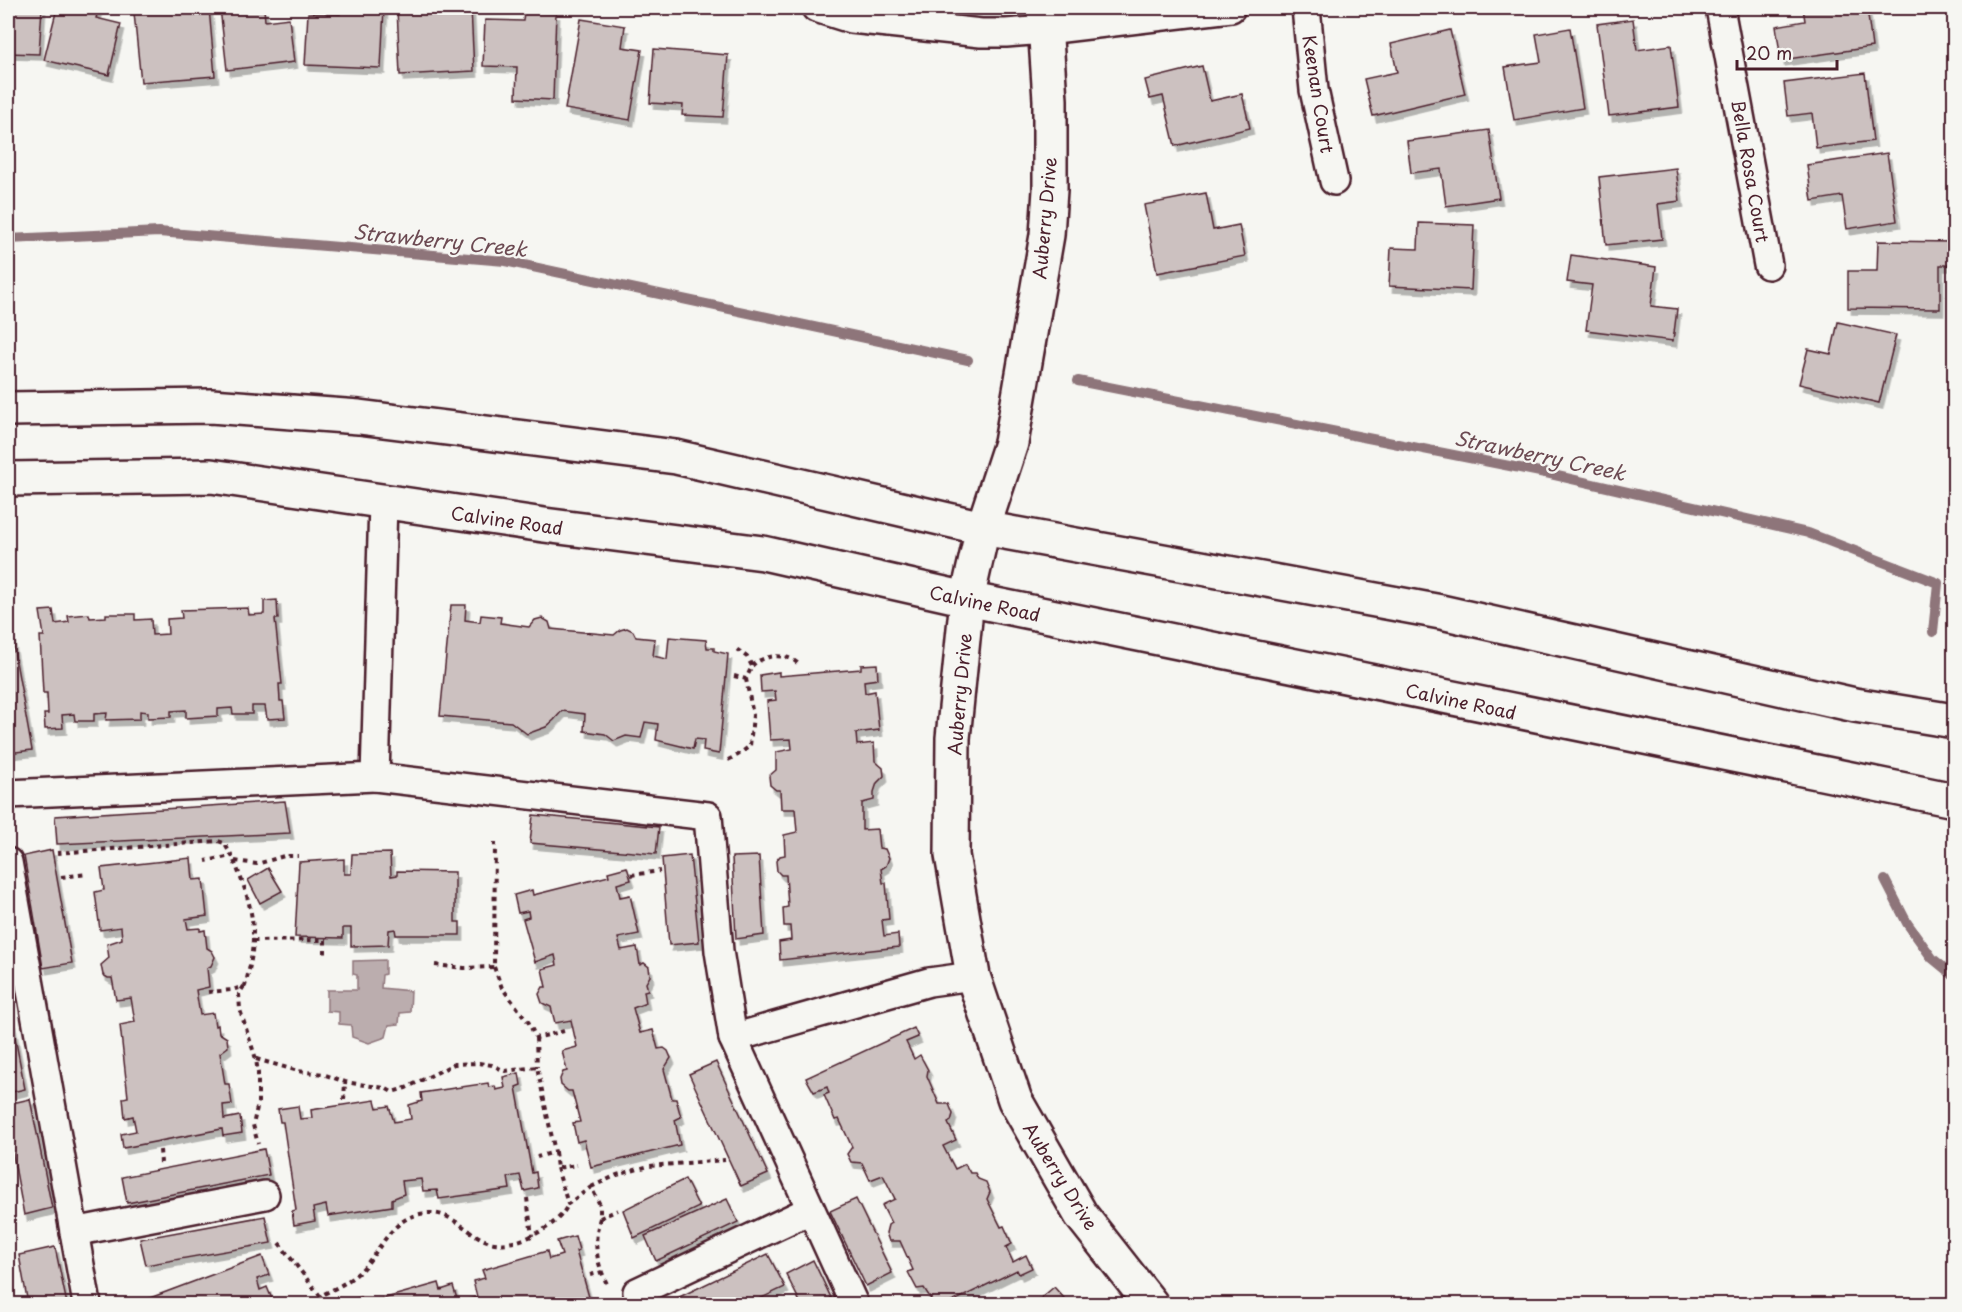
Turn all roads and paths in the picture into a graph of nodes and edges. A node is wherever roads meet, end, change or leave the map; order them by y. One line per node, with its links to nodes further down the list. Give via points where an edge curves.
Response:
1 (816, 8): 5 (street, via 850,19 1006,33)
2 (1231, 8): 5 (street)
3 (1306, 8): 6 (street, Keenan Court, via 1314,90)
4 (1720, 8): 7 (street, Bella Rosa Court)
5 (1045, 19): 11 (main road, Auberry Drive, via 1050,100 1047,235 1011,443)
6 (1334, 181)
7 (1768, 265)
8 (8, 409): 11 (main road, via 211,406 371,419 676,457)
9 (8, 479): 10 (main road, Calvine Road, via 211,476)
10 (383, 503): 12 (main road, Calvine Road, via 763,553); 20 (street)
11 (983, 528): 12 (main road, Auberry Drive); 18 (main road, via 1441,612 1855,705)
12 (967, 600): 22 (main road, Calvine Road); 37 (main road, Auberry Drive, via 953,738 952,855)
13 (735, 648): 14 (path)
14 (752, 666): 15 (path, via 756,661 784,656); 17 (path)
15 (800, 666)
16 (734, 676): 17 (path)
17 (746, 679): 19 (path, via 753,715 750,746)
18 (1954, 721)
19 (728, 760)
20 (375, 777): 21 (street); 42 (street, via 708,816 718,951)
21 (8, 794)
22 (1954, 800)
23 (495, 842): 36 (path)
24 (57, 853): 26 (path, via 218,842 224,843)
25 (298, 856): 26 (path, via 257,864)
26 (233, 859): 27 (path); 33 (path, via 254,922)
27 (206, 861)
28 (8, 862): 62 (street)
29 (660, 871): 31 (path)
30 (87, 873): 32 (path)
31 (631, 875)
32 (61, 877)
33 (253, 941): 34 (path, via 325,940); 38 (path)
34 (325, 954)
35 (435, 965): 36 (path)
36 (494, 967): 41 (path, via 502,988 525,1016)
37 (973, 976): 42 (street, via 929,982); 72 (main road, Auberry Drive, via 1015,1100 1081,1215)
38 (245, 986): 39 (path); 43 (path, via 239,994 240,1010)
39 (208, 992)
40 (564, 1030): 41 (path)
41 (536, 1038): 44 (path)
42 (733, 1038): 60 (street)
43 (256, 1059): 45 (path); 47 (path, via 259,1088 254,1125)
44 (537, 1066): 45 (path, via 504,1071 479,1063 454,1064 392,1092); 49 (path)
45 (345, 1082): 46 (path)
46 (344, 1100)
47 (258, 1144)
48 (160, 1150): 52 (path)
49 (555, 1152): 50 (path); 54 (path)
50 (537, 1157)
51 (725, 1160): 55 (path, via 649,1166)
52 (161, 1163)
53 (577, 1165): 54 (path)
54 (557, 1168): 58 (path)
55 (591, 1187): 58 (path); 61 (path, via 600,1205)
56 (265, 1195): 62 (street)
57 (527, 1198): 63 (path)
58 (568, 1204): 63 (path, via 564,1214)
59 (618, 1210): 61 (path)
60 (810, 1210): 67 (street); 71 (street)
61 (600, 1218): 65 (path, via 595,1250)
62 (74, 1232): 69 (street)
63 (532, 1236): 68 (path, via 513,1242 488,1242 446,1215 420,1214 390,1231 357,1275)
64 (279, 1243): 68 (path)
65 (602, 1272): 66 (path); 67 (path)
66 (590, 1275)
67 (624, 1292)
68 (320, 1296): 70 (path)
69 (87, 1305)
70 (324, 1305)
71 (854, 1305)
72 (1151, 1305)

